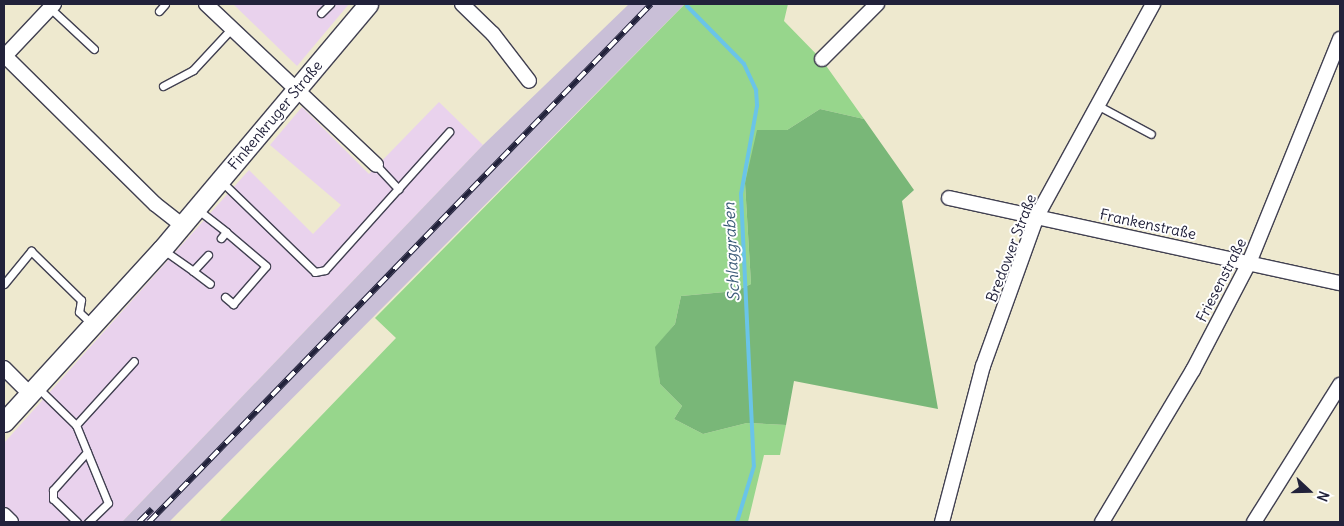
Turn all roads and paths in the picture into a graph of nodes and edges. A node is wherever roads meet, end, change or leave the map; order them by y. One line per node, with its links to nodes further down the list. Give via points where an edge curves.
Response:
1 (165, 4): 9 (lane)
2 (206, 4): 11 (street)
3 (330, 4): 10 (lane)
4 (368, 4): 18 (street, Finkenkruger Straße)
5 (462, 4): 16 (street, via 493,34)
6 (877, 4): 15 (street)
7 (1153, 4): 19 (street, Bredower Straße)
8 (52, 6): 13 (lane); 14 (street)
9 (159, 11)
10 (321, 13)
11 (232, 28): 17 (lane, via 193,70); 18 (street)
12 (1340, 39): 31 (street, Friesenstraße)
13 (94, 49)
14 (5, 56): 28 (street, via 120,171)
15 (822, 60)
16 (529, 81)
17 (163, 86)
18 (297, 89): 22 (street); 23 (street, Finkenkruger Straße)
19 (1097, 105): 21 (lane); 27 (street, Bredower Straße)
20 (449, 132): 24 (lane)
21 (1151, 134)
22 (376, 166): 24 (lane)
23 (220, 180): 24 (lane, via 315,272 325,270); 26 (street, Finkenkruger Straße)
24 (398, 189)
25 (949, 198): 27 (street, Frankenstraße)
26 (196, 208): 28 (street, Finkenkruger Straße); 36 (lane, via 224,235 266,266 233,304)
27 (1037, 216): 31 (street, Frankenstraße); 49 (street, Bredower Straße, via 984,366)
28 (182, 225): 29 (street, Finkenkruger Straße)
29 (162, 249): 32 (lane); 37 (street, Finkenkruger Straße)
30 (208, 254): 32 (lane)
31 (1249, 263): 33 (street, Frankenstraße); 50 (street, Friesenstraße, via 1193,370)
32 (193, 271): 35 (lane)
33 (1340, 283)
34 (4, 284): 37 (lane, via 31,251 81,300 79,312)
35 (210, 284)
36 (225, 297)
37 (94, 326): 41 (street, Finkenkruger Straße)
38 (134, 362): 43 (lane)
39 (4, 368): 41 (street)
40 (1340, 385): 51 (street)
41 (33, 391): 42 (street, Finkenkruger Straße); 43 (lane)
42 (4, 422)
43 (76, 425): 44 (lane)
44 (87, 452): 47 (lane, via 53,490 53,499); 48 (lane, via 108,503)
45 (4, 515): 46 (street)
46 (11, 522)
47 (77, 522)
48 (88, 522)
49 (942, 522)
50 (1102, 522)
51 (1254, 522)

